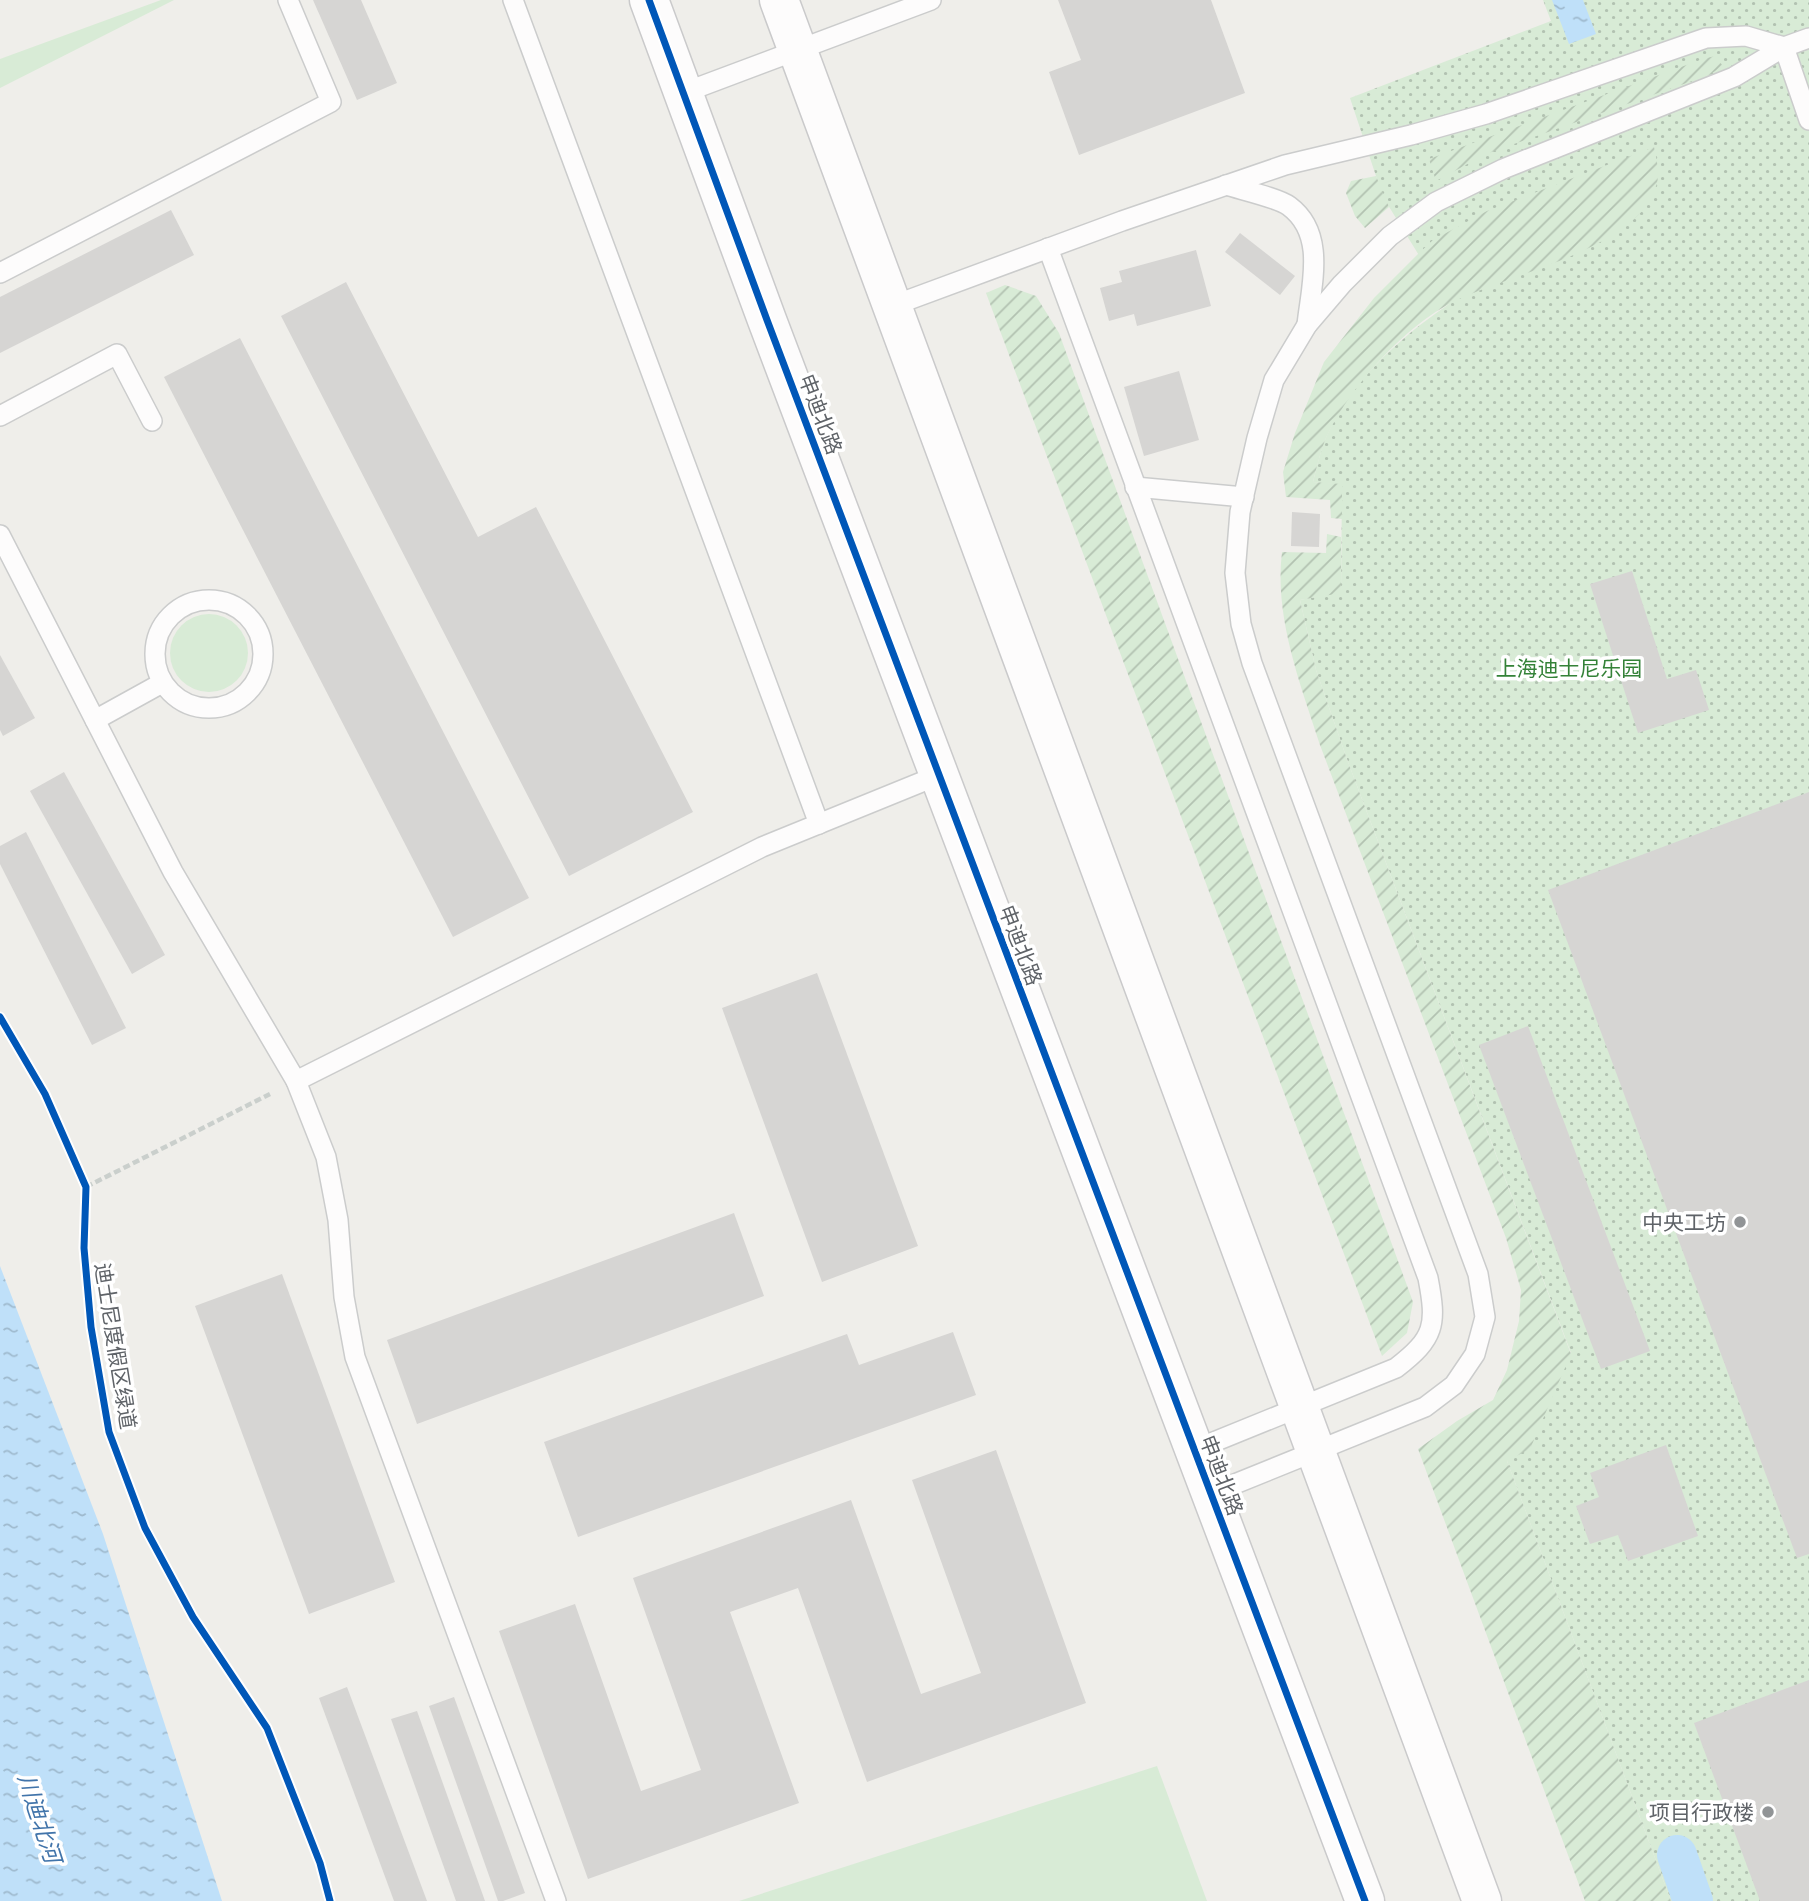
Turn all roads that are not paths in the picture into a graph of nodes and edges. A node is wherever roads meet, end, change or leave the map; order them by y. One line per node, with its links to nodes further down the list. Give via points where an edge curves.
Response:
1 (288, 0): 13 (lane, via 331,102)
2 (513, 0): 24 (lane)
3 (649, 0): 9 (street, 申迪北路)
4 (779, 0): 8 (street)
5 (931, 0): 8 (lane)
6 (1809, 38): 7 (lane)
7 (1784, 47): 10 (lane); 11 (lane, via 1746,36 1706,38 1486,114 1285,165); 15 (lane, via 1734,77 1503,169 1436,202 1390,236)
8 (797, 50): 9 (lane); 14 (street)
9 (683, 93): 23 (street, 申迪北路)
10 (1809, 120)
11 (1226, 185): 12 (lane); 15 (lane, via 1288,205 1305,222 1314,242)
12 (1048, 248): 14 (lane); 18 (lane)
13 (0, 273)
14 (892, 306): 26 (street)
15 (1307, 325): 19 (lane, via 1274,380)
16 (0, 416): 17 (lane, via 117,354)
17 (152, 421)
18 (1135, 487): 19 (lane); 26 (lane, via 1428,1278 1434,1310 1429,1335 1396,1368)
19 (1244, 497): 28 (lane, via 1235,573 1241,624 1478,1274 1485,1317 1475,1354 1454,1385 1425,1408)
20 (0, 535): 22 (lane)
21 (162, 683): 21 (lane, via 174,697 198,708 225,707 241,699 261,670 264,652 251,618 219,600 184,605 159,631 154,648); 22 (lane)
22 (95, 720): 25 (lane, via 173,872)
23 (939, 775): 24 (lane); 27 (street, 申迪北路)
24 (819, 824): 25 (lane, via 762,847)
25 (296, 1081): 30 (lane, via 326,1157 355,1357)
26 (1300, 1409): 27 (lane); 28 (street)
27 (1194, 1450): 29 (street, 申迪北路)
28 (1316, 1452): 29 (lane); 32 (street)
29 (1210, 1494): 31 (street, 申迪北路)
30 (556, 1901)
31 (1365, 1901)
32 (1482, 1901)

